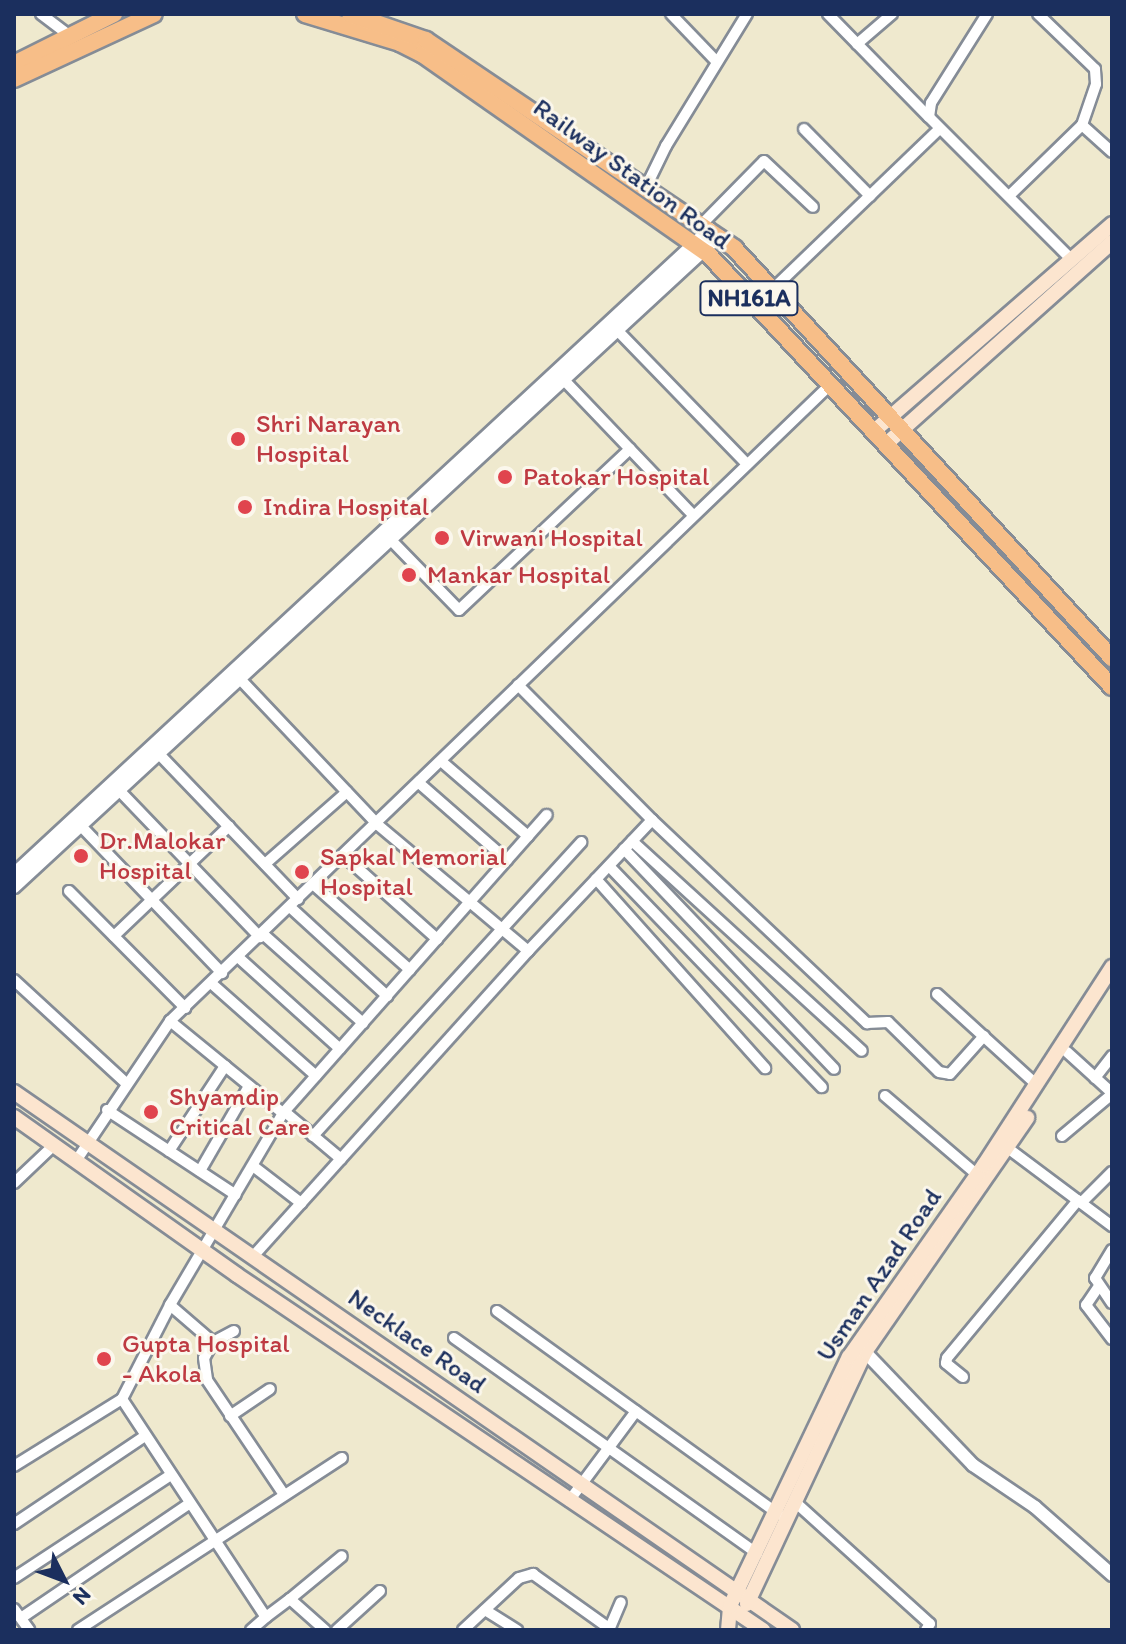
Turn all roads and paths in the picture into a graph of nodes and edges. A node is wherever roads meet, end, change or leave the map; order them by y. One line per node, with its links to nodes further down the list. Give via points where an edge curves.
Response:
1 (41, 14): 13 (street)
2 (114, 14): 13 (main road)
3 (154, 14): 17 (main road)
4 (305, 14): 12 (main road, Railway Station Road / NH161A)
5 (350, 14): 12 (main road, Railway Station Road / NH161A)
6 (671, 14): 16 (street)
7 (747, 14): 16 (street)
8 (828, 14): 14 (street)
9 (892, 14): 14 (street)
10 (987, 14): 18 (street, via 931,103)
11 (1038, 14): 19 (street, via 1096,72 1093,105)
12 (398, 28): 23 (main road, Railway Station Road / NH161A, via 426,40); 30 (main road, Railway Station Road / NH161A)
13 (70, 36): 15 (main road)
14 (857, 44): 18 (street)
15 (15, 62)
16 (717, 62): 23 (street)
17 (14, 79)
18 (929, 117): 21 (street)
19 (1082, 125): 22 (street); 25 (street)
20 (804, 129): 24 (street)
21 (939, 129): 24 (street); 25 (street)
22 (1112, 152)
23 (646, 187): 28 (main road, Railway Station Road / NH161A)
24 (870, 196): 32 (street)
25 (1009, 196): 31 (street)
26 (813, 207): 28 (street, via 764,161)
27 (1112, 224): 31 (main road)
28 (710, 230): 30 (street); 32 (main road, Railway Station Road / NH161A)
29 (1112, 242): 36 (main road)
30 (699, 247): 33 (street); 35 (main road, Railway Station Road / NH161A); 49 (street)
31 (1071, 259): 36 (main road)
32 (773, 289): 36 (main road, Railway Station Road / NH161A)
33 (617, 330): 34 (street); 39 (street)
34 (563, 379): 38 (street); 41 (street)
35 (830, 385): 37 (main road, Railway Station Road / NH161A); 39 (street)
36 (896, 423): 37 (main road); 42 (main road, Railway Station Road / NH161A)
37 (879, 439): 45 (main road, Railway Station Road / NH161A)
38 (630, 449): 40 (street); 41 (street, via 459,610)
39 (747, 464): 40 (street)
40 (693, 515): 44 (street)
41 (390, 539): 43 (street)
42 (1112, 658)
43 (240, 679): 46 (street); 50 (street)
44 (518, 685): 47 (street); 52 (street)
45 (1112, 687)
46 (159, 754): 49 (street); 55 (street)
47 (441, 761): 48 (street); 56 (street)
48 (419, 783): 53 (street); 60 (street)
49 (116, 786): 54 (street); 61 (street); 64 (street)
50 (347, 792): 53 (street); 62 (street)
51 (547, 815): 56 (street)
52 (652, 820): 58 (street); 89 (street, via 867,1023 888,1022 939,1072 950,1074)
53 (378, 825): 59 (street); 70 (street)
54 (81, 826): 67 (street); 69 (street)
55 (229, 826): 61 (street); 62 (street)
56 (528, 836): 60 (street)
57 (581, 842): 72 (street)
58 (628, 845): 63 (street); 91 (street); 96 (street)
59 (344, 856): 66 (street); 75 (street)
60 (507, 860): 70 (street)
61 (190, 864): 69 (street); 73 (street)
62 (265, 864): 71 (street)
63 (609, 866): 65 (street); 102 (street)
64 (14, 874)
65 (596, 879): 76 (street); 95 (street)
66 (314, 885): 71 (street); 79 (street)
67 (14, 887)
68 (69, 891): 74 (street)
69 (152, 900): 74 (street); 80 (street)
70 (471, 901): 72 (street); 75 (street)
71 (294, 903): 73 (street); 85 (street)
72 (500, 926): 76 (street); 109 (street)
73 (261, 935): 77 (street); 88 (street)
74 (114, 936): 86 (street)
75 (437, 939): 79 (street)
76 (528, 951): 115 (street)
77 (238, 957): 80 (street); 90 (street)
78 (1112, 967): 100 (main road, Usman Azad Road)
79 (410, 970): 85 (street)
80 (222, 973): 83 (street)
81 (14, 980): 99 (street)
82 (1112, 982): 92 (main road, Usman Azad Road)
83 (211, 983): 86 (street); 97 (street)
84 (937, 994): 89 (street)
85 (387, 996): 88 (street)
86 (185, 1008): 87 (street)
87 (170, 1021): 94 (street); 99 (street)
88 (363, 1023): 90 (street)
89 (984, 1036): 100 (street)
90 (340, 1049): 97 (street)
91 (862, 1051)
92 (1067, 1052): 98 (street); 113 (main road, Usman Azad Road)
93 (1112, 1056): 98 (street)
94 (225, 1066): 101 (street); 114 (street)
95 (765, 1068)
96 (834, 1069)
97 (316, 1076): 107 (street)
98 (1095, 1078): 104 (street)
99 (125, 1082): 106 (street)
100 (1037, 1085): 113 (main road, Usman Azad Road)
101 (249, 1086): 107 (street); 118 (street)
102 (822, 1087)
103 (14, 1092): 111 (main road, Necklace Road)
104 (1112, 1094): 110 (street)
105 (885, 1096): 120 (street)
106 (107, 1110): 111 (street); 114 (street)
107 (284, 1113): 109 (street); 117 (street)
108 (14, 1117): 112 (main road, Necklace Road)
109 (313, 1136): 115 (street)
110 (1062, 1136)
111 (88, 1142): 116 (street); 126 (main road, Necklace Road)
112 (54, 1145): 116 (main road, Necklace Road); 121 (street)
113 (1004, 1145): 120 (main road, Usman Azad Road); 123 (street)
114 (169, 1151): 118 (street)
115 (341, 1159): 124 (street)
116 (76, 1161): 128 (main road, Necklace Road)
117 (253, 1166): 122 (street); 124 (street)
118 (200, 1171): 122 (street)
119 (1112, 1172): 123 (street)
120 (981, 1178): 139 (main road, Usman Azad Road); 155 (main road, Usman Azad Road, via 857,1343)
121 (14, 1183)
122 (236, 1195): 126 (street)
123 (1080, 1202): 125 (street); 140 (street, via 947,1358)
124 (301, 1203): 129 (street)
125 (1112, 1226)
126 (215, 1232): 128 (street); 129 (main road, Necklace Road)
127 (1112, 1250): 130 (street)
128 (203, 1252): 133 (street); 152 (main road, Necklace Road)
129 (252, 1257): 150 (main road, Necklace Road)
130 (1108, 1266): 131 (street, via 1095,1278)
131 (1099, 1286): 132 (street); 137 (street, via 1086,1302)
132 (1112, 1303)
133 (170, 1305): 138 (street); 142 (street)
134 (497, 1311): 143 (street)
135 (234, 1331): 138 (street)
136 (454, 1338): 146 (street)
137 (1112, 1339)
138 (213, 1342): 144 (street, via 204,1358 207,1380)
139 (865, 1352): 153 (main road, Usman Azad Road); 160 (street, via 973,1465 1035,1507)
140 (963, 1377)
141 (270, 1389): 144 (street)
142 (122, 1399): 145 (street); 148 (street)
143 (636, 1411): 146 (street); 155 (street)
144 (230, 1416): 151 (street)
145 (145, 1436): 149 (street); 156 (street)
146 (609, 1447): 150 (street); 158 (street)
147 (342, 1458): 151 (street)
148 (14, 1466)
149 (171, 1475): 154 (street); 161 (street)
150 (581, 1485): 152 (street); 163 (main road, Necklace Road)
151 (283, 1493): 157 (street)
152 (569, 1501): 167 (main road, Necklace Road)
153 (794, 1501): 155 (main road, Usman Azad Road); 181 (street, via 930,1624)
154 (189, 1504): 157 (street); 168 (street)
155 (781, 1516): 158 (main road, Usman Azad Road); 163 (main road, Usman Azad Road)
156 (14, 1524)
157 (212, 1540): 169 (street); 172 (street)
158 (757, 1553): 163 (main road, Usman Azad Road)
159 (342, 1556): 164 (street)
160 (1112, 1575)
161 (14, 1578)
162 (380, 1591): 175 (street)
163 (744, 1594): 167 (main road, Usman Azad Road); 180 (main road, Necklace Road)
164 (290, 1599): 169 (street); 174 (street)
165 (621, 1602): 170 (street)
166 (485, 1610): 170 (street, via 519,1578 533,1574); 176 (street); 177 (street)
167 (736, 1610): 178 (main road, Usman Azad Road); 179 (main road, Necklace Road)
168 (17, 1613): 171 (street)
169 (266, 1617): 173 (street)
170 (610, 1629)
171 (29, 1630)
172 (78, 1630)
173 (251, 1630)
174 (325, 1630)
175 (337, 1630)
176 (463, 1630)
177 (517, 1630)
178 (729, 1630)
179 (763, 1630)
180 (792, 1630)
181 (926, 1630)

